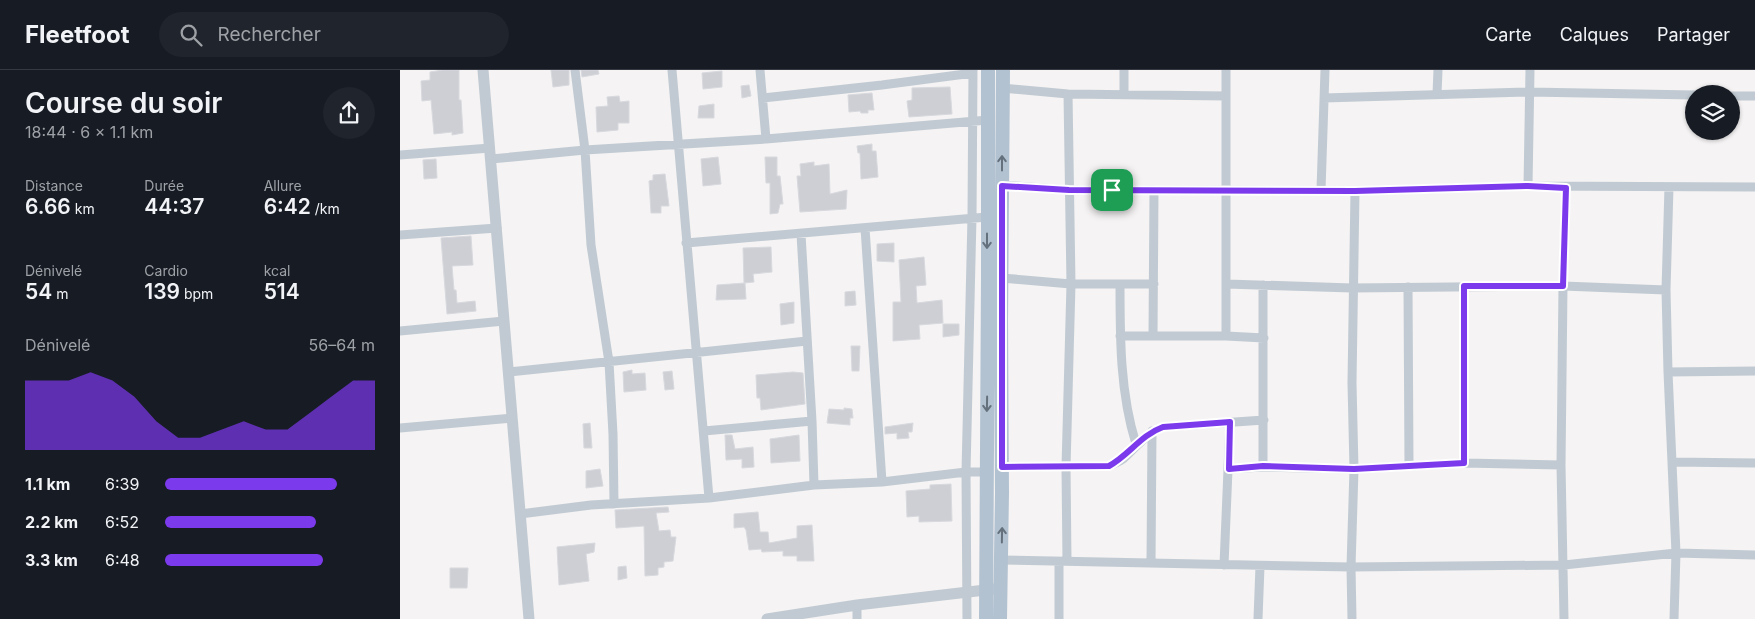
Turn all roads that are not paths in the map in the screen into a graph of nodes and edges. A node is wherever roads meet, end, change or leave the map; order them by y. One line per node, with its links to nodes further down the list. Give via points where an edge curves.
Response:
1 (483, 70): 29 (street)
2 (575, 70): 28 (street)
3 (672, 70): 27 (street)
4 (760, 70): 22 (street)
5 (988, 70): 24 (main road)
6 (1002, 70): 13 (main road)
7 (1124, 70): 16 (street)
8 (1226, 70): 19 (street)
9 (1325, 70): 23 (street)
10 (1438, 70): 17 (street)
11 (1530, 70): 14 (street)
12 (973, 72): 22 (street); 25 (street)
13 (1002, 88): 15 (street); 31 (main road, one-way to 13)
14 (1529, 92): 17 (street); 18 (street); 32 (street)
15 (1068, 94): 16 (street); 36 (street)
16 (1124, 94): 19 (street)
17 (1436, 94): 23 (street)
18 (1685, 95)
19 (1226, 96): 38 (street)
20 (1740, 96): 21 (street)
21 (1755, 96)
22 (763, 98): 26 (street)
23 (1324, 98): 39 (street)
24 (988, 120): 25 (street); 41 (main road)
25 (973, 121): 26 (street); 42 (street)
26 (766, 139): 27 (street)
27 (677, 144): 28 (street); 47 (street)
28 (584, 150): 29 (street); 67 (street, via 591,245)
29 (490, 154): 30 (street); 43 (street)
30 (400, 156)
31 (1002, 186): 36 (street); 48 (main road)
32 (1528, 186): 35 (street); 40 (street)
33 (1669, 187): 34 (street); 35 (street); 58 (street)
34 (1755, 187)
35 (1566, 188): 55 (street)
36 (1069, 190): 37 (street); 49 (street)
37 (1154, 190): 38 (street); 50 (street)
38 (1227, 190): 39 (street); 51 (street)
39 (1321, 190): 40 (street)
40 (1355, 191): 57 (street)
41 (987, 216): 42 (street); 90 (main road, one-way to 90)
42 (972, 217): 44 (street); 89 (street)
43 (497, 228): 46 (street); 59 (street)
44 (866, 228): 45 (street); 91 (street)
45 (801, 234): 47 (street); 65 (street)
46 (400, 236)
47 (686, 243): 66 (street)
48 (1002, 278): 49 (street); 85 (main road)
49 (1071, 284): 52 (street); 86 (street)
50 (1154, 284): 52 (street); 62 (street)
51 (1227, 284): 53 (street); 63 (street)
52 (1120, 285): 61 (street)
53 (1263, 285): 57 (street); 64 (street)
54 (1464, 286): 55 (street); 56 (street); 80 (street)
55 (1563, 286): 58 (street); 82 (street)
56 (1408, 287): 57 (street); 84 (street)
57 (1352, 288): 88 (street)
58 (1666, 290): 70 (street)
59 (504, 321): 60 (street); 69 (street)
60 (400, 330)
61 (1120, 336): 62 (street); 78 (street, via 1129,422)
62 (1153, 336): 63 (street)
63 (1226, 336): 64 (street)
64 (1264, 338): 72 (street)
65 (807, 341): 66 (street); 73 (street)
66 (696, 353): 67 (street); 76 (street)
67 (609, 362): 69 (street); 94 (street)
68 (1755, 371): 70 (street)
69 (509, 372): 71 (street)
70 (1668, 372): 79 (street)
71 (512, 418): 75 (street); 95 (street)
72 (1264, 420): 74 (street); 83 (street)
73 (812, 421): 76 (street); 92 (street)
74 (1230, 422): 77 (street, via 1163,427); 87 (street)
75 (400, 428)
76 (704, 431): 93 (street)
77 (1152, 431): 78 (street); 100 (street)
78 (1136, 444): 86 (street, via 1122,459 1109,466)
79 (1672, 462): 81 (street); 96 (street)
80 (1464, 463): 82 (street); 84 (street)
81 (1755, 463)
82 (1562, 465): 102 (street)
83 (1263, 466): 87 (street); 88 (street)
84 (1409, 466): 88 (street)
85 (1002, 467): 86 (street); 98 (main road, one-way to 85)
86 (1066, 467): 99 (street)
87 (1229, 469): 101 (street)
88 (1354, 469): 104 (street)
89 (966, 472): 90 (street); 91 (street); 107 (street)
90 (987, 472): 105 (main road)
91 (882, 482): 92 (street)
92 (814, 484): 93 (street)
93 (709, 498): 94 (street)
94 (614, 504): 95 (street)
95 (520, 514): 109 (street)
96 (1676, 553): 97 (street); 102 (street); 119 (street)
97 (1755, 555)
98 (1001, 560): 99 (street); 106 (main road)
99 (1063, 562): 100 (street); 115 (street)
100 (1151, 563): 101 (street)
101 (1224, 565): 103 (street)
102 (1564, 565): 104 (street); 118 (street)
103 (1260, 566): 104 (street); 116 (street)
104 (1351, 567): 117 (street)
105 (986, 589): 106 (street); 107 (street); 113 (main road)
106 (1001, 589): 114 (main road)
107 (966, 591): 108 (street); 112 (street)
108 (857, 605): 110 (street); 111 (street)
109 (529, 619)
110 (768, 619)
111 (857, 619)
112 (967, 619)
113 (986, 619)
114 (1000, 619)
115 (1059, 619)
116 (1258, 619)
117 (1352, 619)
118 (1564, 619)
119 (1674, 619)

